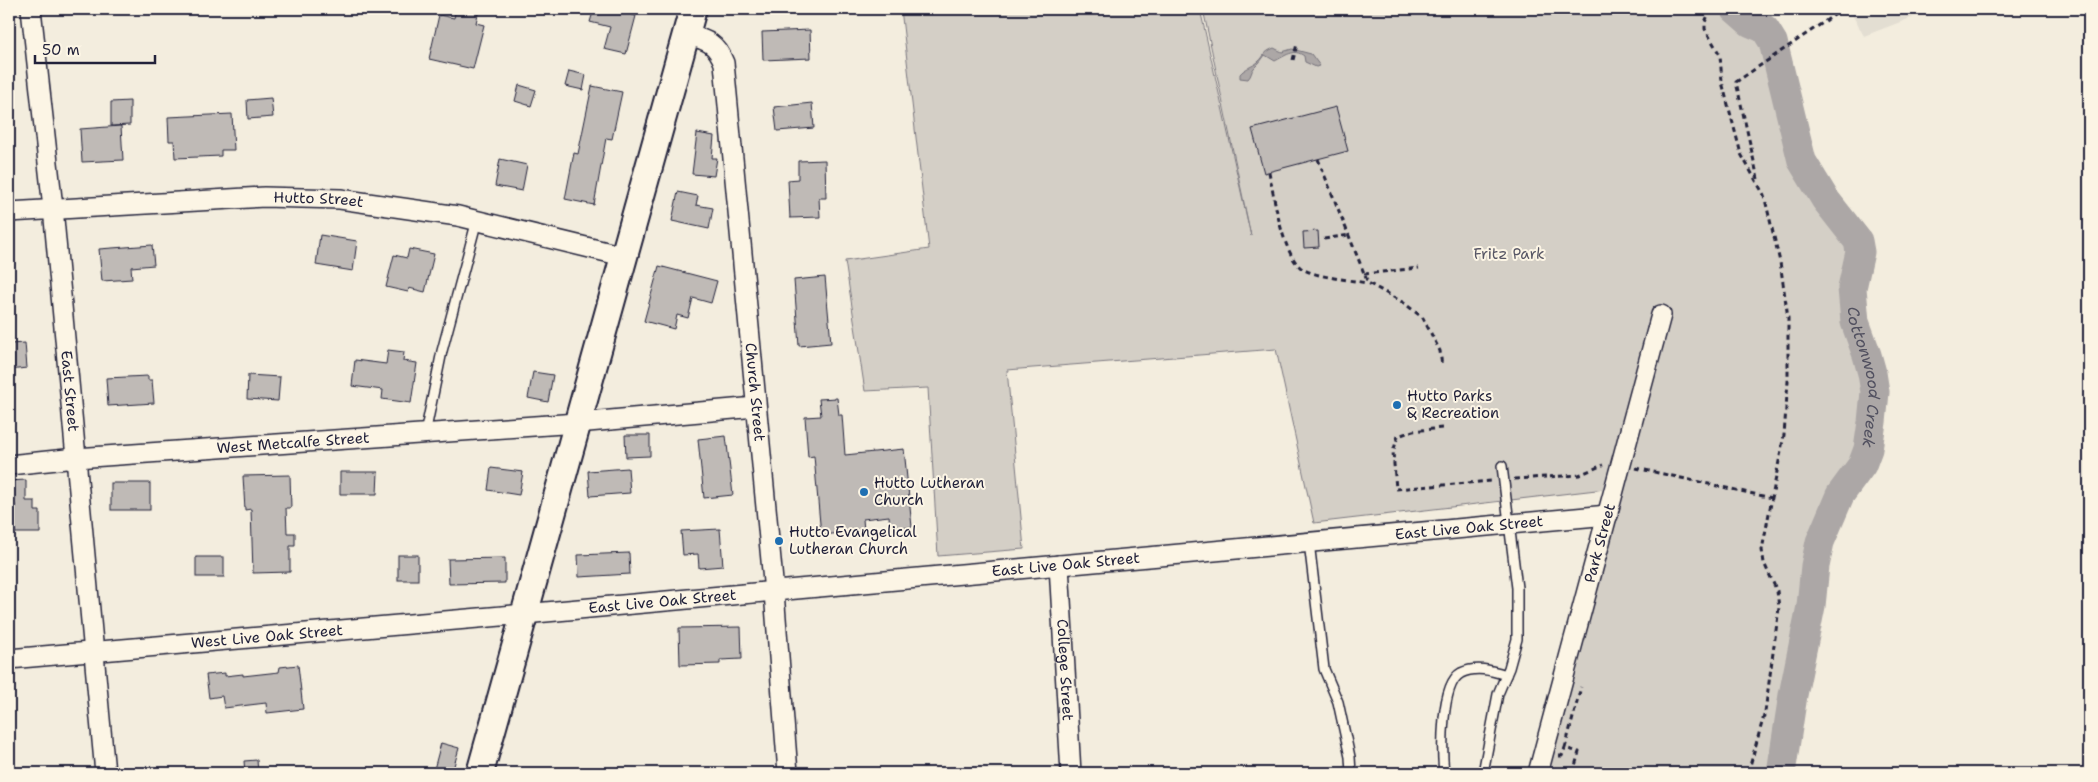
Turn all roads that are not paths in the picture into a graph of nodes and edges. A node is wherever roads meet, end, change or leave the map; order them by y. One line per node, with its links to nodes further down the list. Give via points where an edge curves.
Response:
1 (31, 9): 4 (street, East Street)
2 (693, 9): 3 (main road)
3 (686, 34): 7 (main road); 9 (street, Church Street, via 706,40 719,50 724,63)
4 (53, 208): 5 (street, Hutto Street); 6 (street, Hutto Street, via 264,196 340,199); 12 (street, East Street)
5 (9, 212)
6 (477, 220): 7 (street, Hutto Street); 11 (lane, via 442,351)
7 (623, 256): 10 (main road)
8 (1661, 315): 15 (street, Park Street)
9 (756, 407): 10 (street, West Metcalfe Street); 19 (street, Church Street)
10 (577, 423): 11 (street, West Metcalfe Street); 20 (main road)
11 (425, 434): 12 (street, West Metcalfe Street)
12 (76, 458): 13 (street, West Metcalfe Street); 21 (street, East Street)
13 (9, 465)
14 (1502, 466): 16 (lane)
15 (1608, 515): 16 (street, East Live Oak Street); 31 (street, Park Street)
16 (1507, 524): 17 (street, East Live Oak Street); 23 (lane, via 1516,588 1517,638)
17 (1309, 542): 18 (street, East Live Oak Street); 28 (lane, via 1324,669 1338,702)
18 (1059, 565): 19 (street, East Live Oak Street); 27 (street, College Street)
19 (774, 592): 20 (street, East Live Oak Street); 26 (street, Church Street)
20 (524, 614): 21 (street, West Live Oak Street); 25 (main road)
21 (94, 652): 22 (street, West Live Oak Street); 24 (street, East Street)
22 (9, 659)
23 (1506, 675): 29 (lane, via 1487,669 1472,669 1459,674 1449,688 1443,737); 30 (lane, via 1498,694)
24 (105, 773)
25 (480, 773)
26 (788, 773)
27 (1072, 773)
28 (1352, 773)
29 (1444, 773)
30 (1483, 773)
31 (1538, 773)

